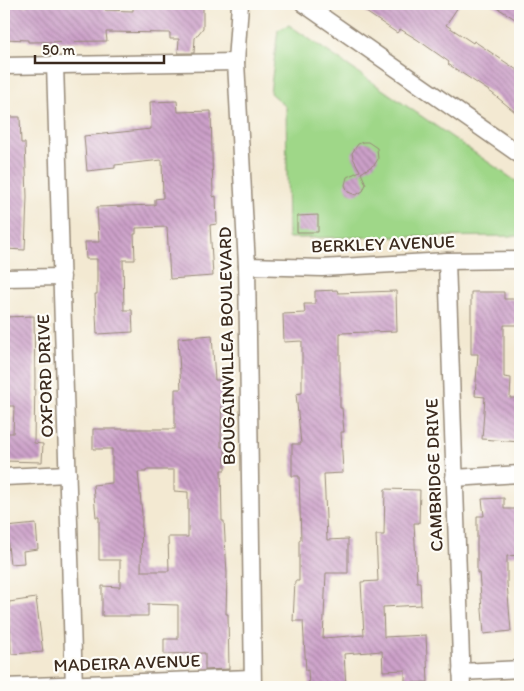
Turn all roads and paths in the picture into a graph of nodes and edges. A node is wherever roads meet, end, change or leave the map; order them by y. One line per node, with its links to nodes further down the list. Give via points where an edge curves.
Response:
1 (240, 4): 3 (street, BOUGAINVILLEA BOULEVARD)
2 (304, 4): 6 (street)
3 (236, 62): 4 (street); 9 (street, BOUGAINVILLEA BOULEVARD)
4 (55, 64): 5 (street); 10 (street, OXFORD DRIVE)
5 (4, 66)
6 (520, 155)
7 (520, 260): 8 (street, BERKLEY AVENUE)
8 (447, 261): 9 (street, BERKLEY AVENUE, via 322,268); 15 (street, CAMBRIDGE DRIVE)
9 (247, 266): 18 (street, BOUGAINVILLEA BOULEVARD)
10 (62, 277): 11 (street); 12 (street, OXFORD DRIVE)
11 (4, 278)
12 (68, 474): 14 (street); 19 (street, OXFORD DRIVE)
13 (520, 474): 15 (street)
14 (4, 477)
15 (454, 478): 17 (street, CAMBRIDGE DRIVE)
16 (520, 669): 17 (street)
17 (462, 680)
18 (252, 683): 19 (street, MADEIRA AVENUE)
19 (74, 686): 20 (street, MADEIRA AVENUE)
20 (4, 687)

